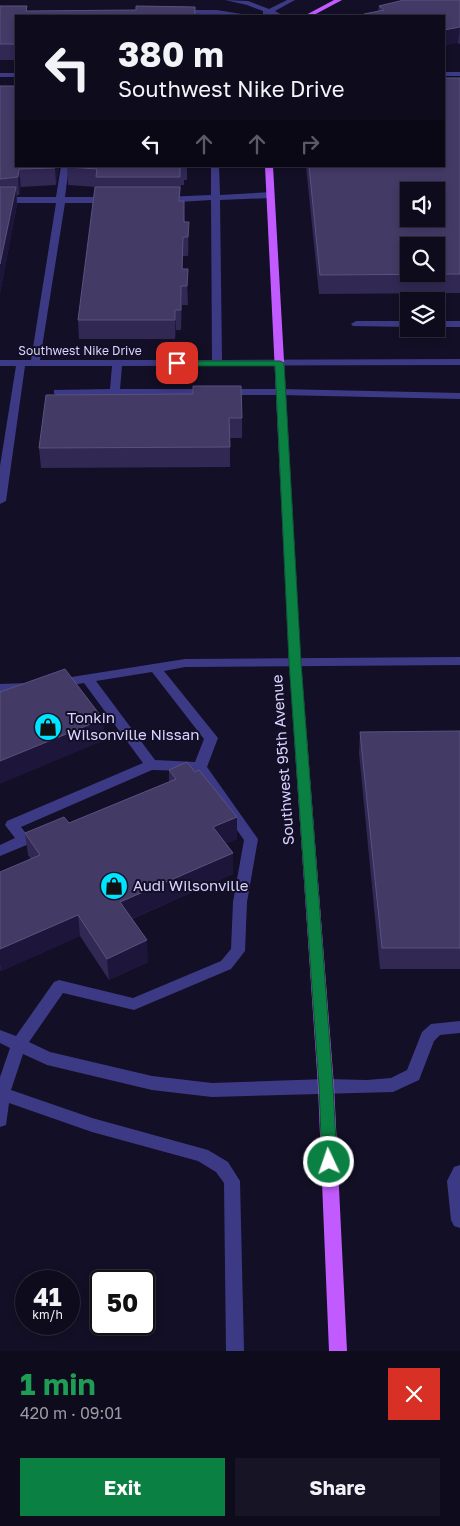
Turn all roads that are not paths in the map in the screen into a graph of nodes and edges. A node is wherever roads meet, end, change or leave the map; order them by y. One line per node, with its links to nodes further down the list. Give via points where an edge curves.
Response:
1 (228, 0): 5 (street, via 248,3)
2 (292, 0): 5 (street)
3 (339, 0): 9 (main road)
4 (168, 12): 6 (street)
5 (268, 12): 7 (street); 8 (street)
6 (242, 15)
7 (255, 15)
8 (278, 15)
9 (309, 15)
10 (445, 74): 11 (street)
11 (460, 74)
12 (0, 75): 13 (street)
13 (15, 75)
14 (65, 167): 20 (street)
15 (215, 167): 18 (street)
16 (269, 167): 17 (main road, Southwest 95th Avenue)
17 (271, 195): 18 (street); 33 (main road, Southwest 95th Avenue)
18 (216, 197): 22 (street); 32 (street)
19 (0, 200): 20 (street)
20 (61, 200): 21 (street); 30 (street)
21 (120, 200)
22 (150, 200)
23 (356, 324): 24 (street)
24 (400, 324)
25 (445, 324): 26 (street)
26 (460, 324)
27 (460, 362): 33 (street, Southwest Nike Drive)
28 (0, 363): 29 (street, Southwest Nike Drive)
29 (21, 363): 30 (street, Southwest Nike Drive); 38 (street)
30 (36, 363): 31 (street, Southwest Nike Drive)
31 (118, 363): 32 (street, Southwest Nike Drive); 35 (street)
32 (216, 363): 33 (street, Southwest Nike Drive)
33 (280, 363): 36 (main road, Southwest 95th Avenue)
34 (58, 392): 35 (street)
35 (115, 392): 36 (street)
36 (281, 392): 37 (street); 41 (main road, Southwest 95th Avenue)
37 (460, 396)
38 (4, 448): 39 (street)
39 (0, 501)
40 (460, 661): 41 (street)
41 (295, 662): 42 (street); 51 (main road, Southwest 95th Avenue)
42 (154, 667): 43 (street); 46 (street, via 211,738)
43 (88, 678): 44 (street); 45 (street)
44 (0, 688)
45 (151, 765): 46 (street); 47 (street, via 12,824 24,840)
46 (200, 767): 50 (street, via 251,839 240,902 238,951 226,965 134,1004 59,986)
47 (0, 851)
48 (460, 1026): 51 (street, via 436,1029 428,1037 413,1076 393,1085 367,1088)
49 (0, 1036): 50 (street)
50 (19, 1044): 51 (street, via 47,1058 152,1084 212,1090); 52 (street)
51 (326, 1086): 57 (main road, Southwest 95th Avenue)
52 (1, 1094): 53 (street); 56 (street, via 92,1125 202,1155 222,1166 232,1181)
53 (0, 1120)
54 (460, 1172): 55 (street, via 455,1181)
55 (460, 1220)
56 (235, 1351)
57 (338, 1351)

